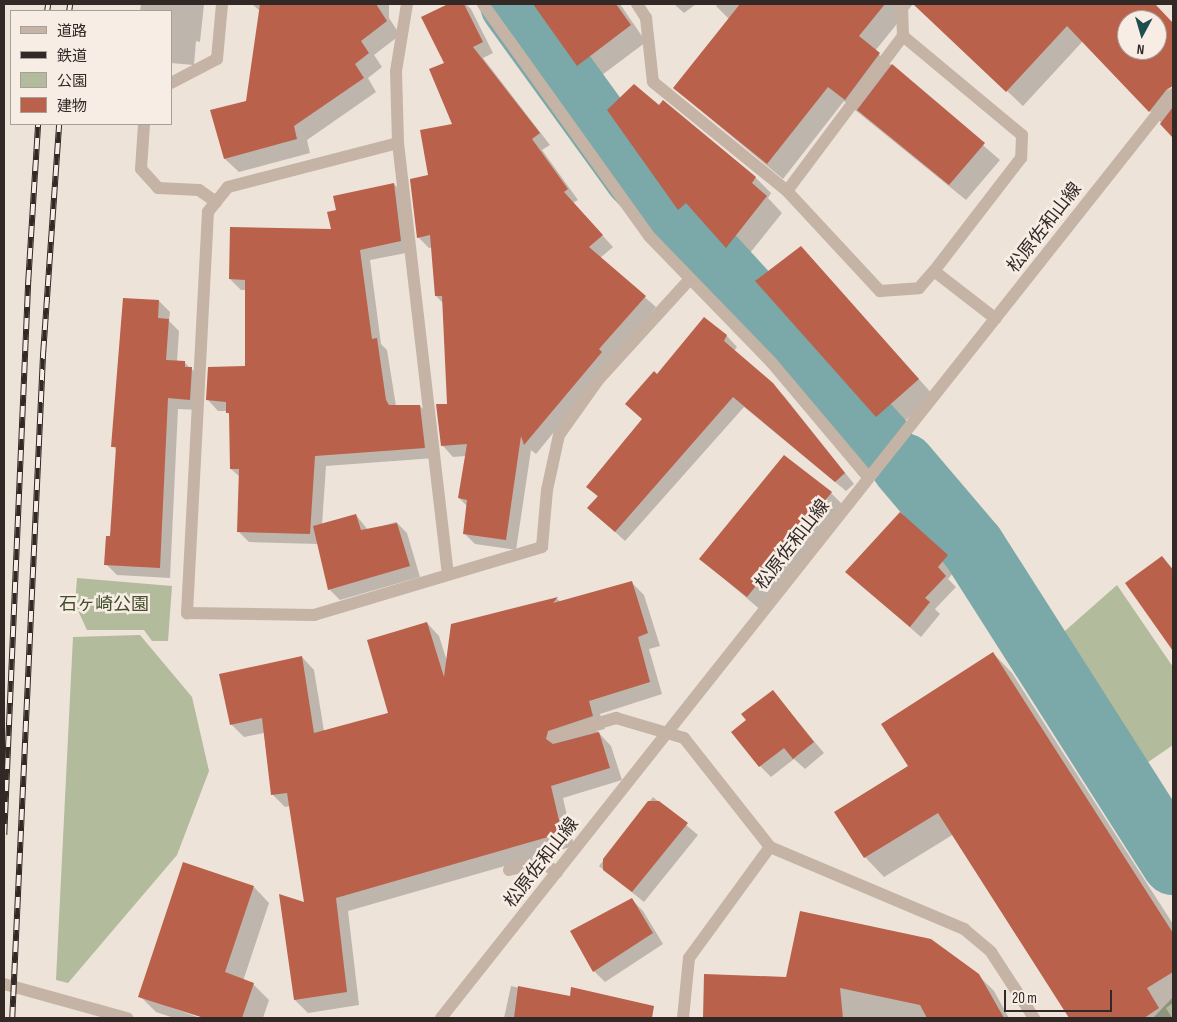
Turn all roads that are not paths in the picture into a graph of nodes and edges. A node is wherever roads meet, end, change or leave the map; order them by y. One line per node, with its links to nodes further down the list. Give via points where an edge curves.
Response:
1 (222, 4): 7 (street, via 217,58)
2 (407, 4): 10 (street, via 396,71)
3 (483, 4): 14 (street, via 649,236)
4 (637, 4): 11 (street, via 646,18 653,82)
5 (898, 4): 6 (street, via 902,7)
6 (903, 36): 11 (street); 13 (street, via 1022,135 1022,158)
7 (172, 82)
8 (1173, 94): 15 (street, 松原佐和山線)
9 (144, 125): 12 (street, via 140,169 158,188 199,190)
10 (398, 142): 12 (street, via 228,187); 17 (street)
11 (788, 191): 13 (street, via 880,291 919,288)
12 (216, 202): 17 (street, via 208,212 187,613 314,614)
13 (934, 271): 15 (street)
14 (690, 278): 16 (street, via 772,363); 17 (street, via 599,378 559,435 547,490 542,547)
15 (996, 319): 16 (street, 松原佐和山線)
16 (868, 477): 18 (street, 松原佐和山線)
17 (448, 574)
18 (667, 733): 19 (street, via 616,718); 20 (street, via 684,738); 22 (street, 松原佐和山線)
19 (554, 736)
20 (770, 847): 26 (street, via 689,958); 27 (street, via 964,929 991,952)
21 (509, 870): 22 (street, via 541,862)
22 (557, 872): 25 (street, 松原佐和山線)
23 (4, 984): 24 (street)
24 (127, 1018)
25 (441, 1018)
26 (683, 1018)
27 (1034, 1018)

